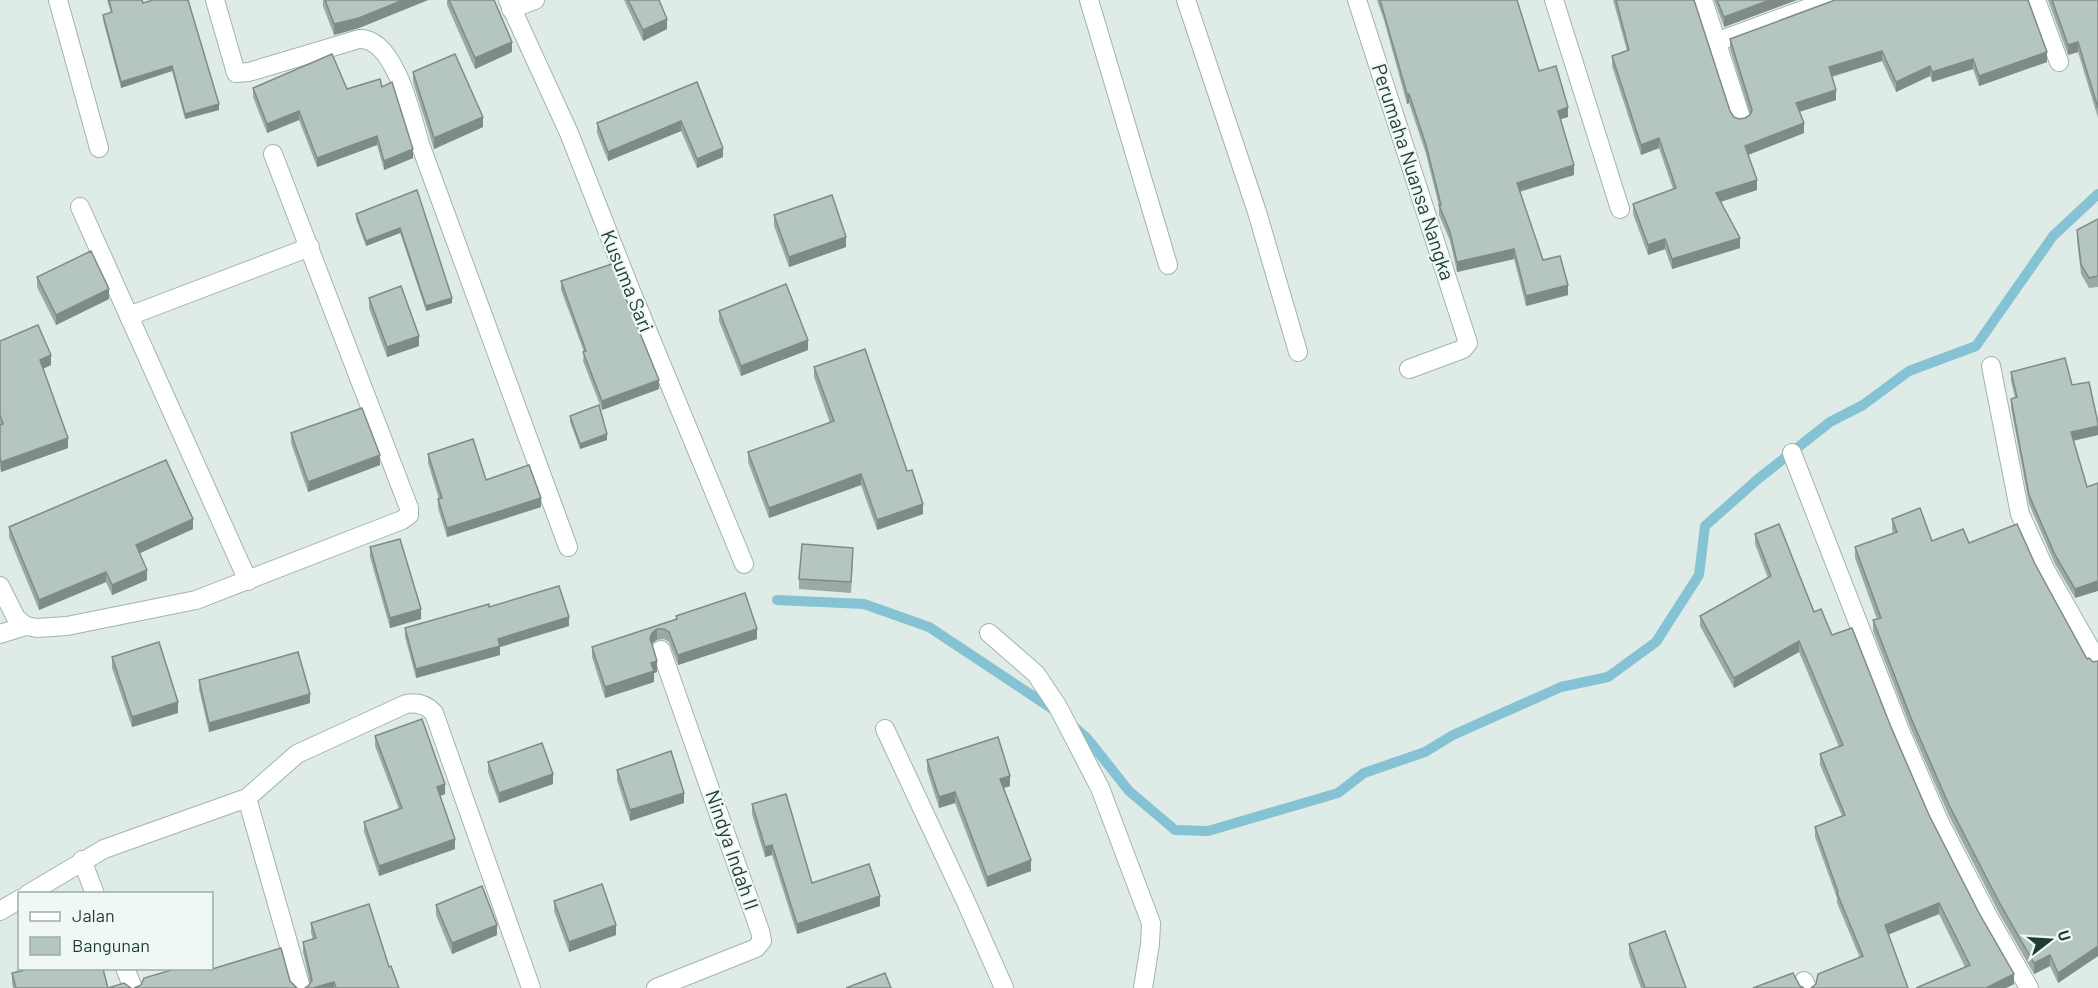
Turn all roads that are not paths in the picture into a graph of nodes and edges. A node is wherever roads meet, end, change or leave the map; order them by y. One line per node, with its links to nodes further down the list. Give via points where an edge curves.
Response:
1 (58, 0): 15 (street)
2 (215, 0): 26 (street, via 236,73 359,39 380,47 391,62)
3 (535, 0): 11 (street)
4 (1089, 0): 20 (street)
5 (1186, 0): 22 (street, via 1257,212)
6 (1357, 0): 24 (street, Perumaha Nuansa Nangka, via 1467,339 1463,349)
7 (1554, 0): 18 (street)
8 (1703, 0): 12 (street)
9 (1830, 0): 12 (street)
10 (2036, 0): 13 (street)
11 (509, 4): 27 (street, Kusuma Sari, via 568,133)
12 (1716, 42): 14 (street)
13 (2059, 62)
14 (1741, 118)
15 (99, 148)
16 (273, 154): 19 (street)
17 (80, 207): 21 (street)
18 (1620, 208)
19 (310, 247): 21 (street); 28 (street, via 409,514)
20 (1168, 265)
21 (129, 316): 28 (street)
22 (1298, 352)
23 (1991, 366): 34 (street, via 2020,514 2045,569)
24 (1409, 369)
25 (1792, 453): 49 (street, via 1934,810)
26 (568, 547)
27 (744, 564)
28 (248, 580): 30 (street, via 196,600 105,620 67,626)
29 (0, 586): 30 (street, via 16,618)
30 (26, 626): 32 (street)
31 (989, 633): 48 (street, via 1036,674 1058,706 1100,788 1151,923)
32 (0, 634)
33 (661, 650): 46 (street, Nindya Indah II, via 762,941 756,948)
34 (2098, 662)
35 (885, 729): 47 (street)
36 (247, 798): 37 (street); 44 (street); 45 (street, via 297,754 405,704 423,704 434,713)
37 (82, 860): 38 (street); 39 (street)
38 (31, 892)
39 (94, 892)
40 (18, 900): 41 (street)
41 (0, 911)
42 (125, 970): 43 (street)
43 (133, 988)
44 (301, 988)
45 (531, 988)
46 (656, 988)
47 (1004, 988)
48 (1143, 988)
49 (2029, 988)

